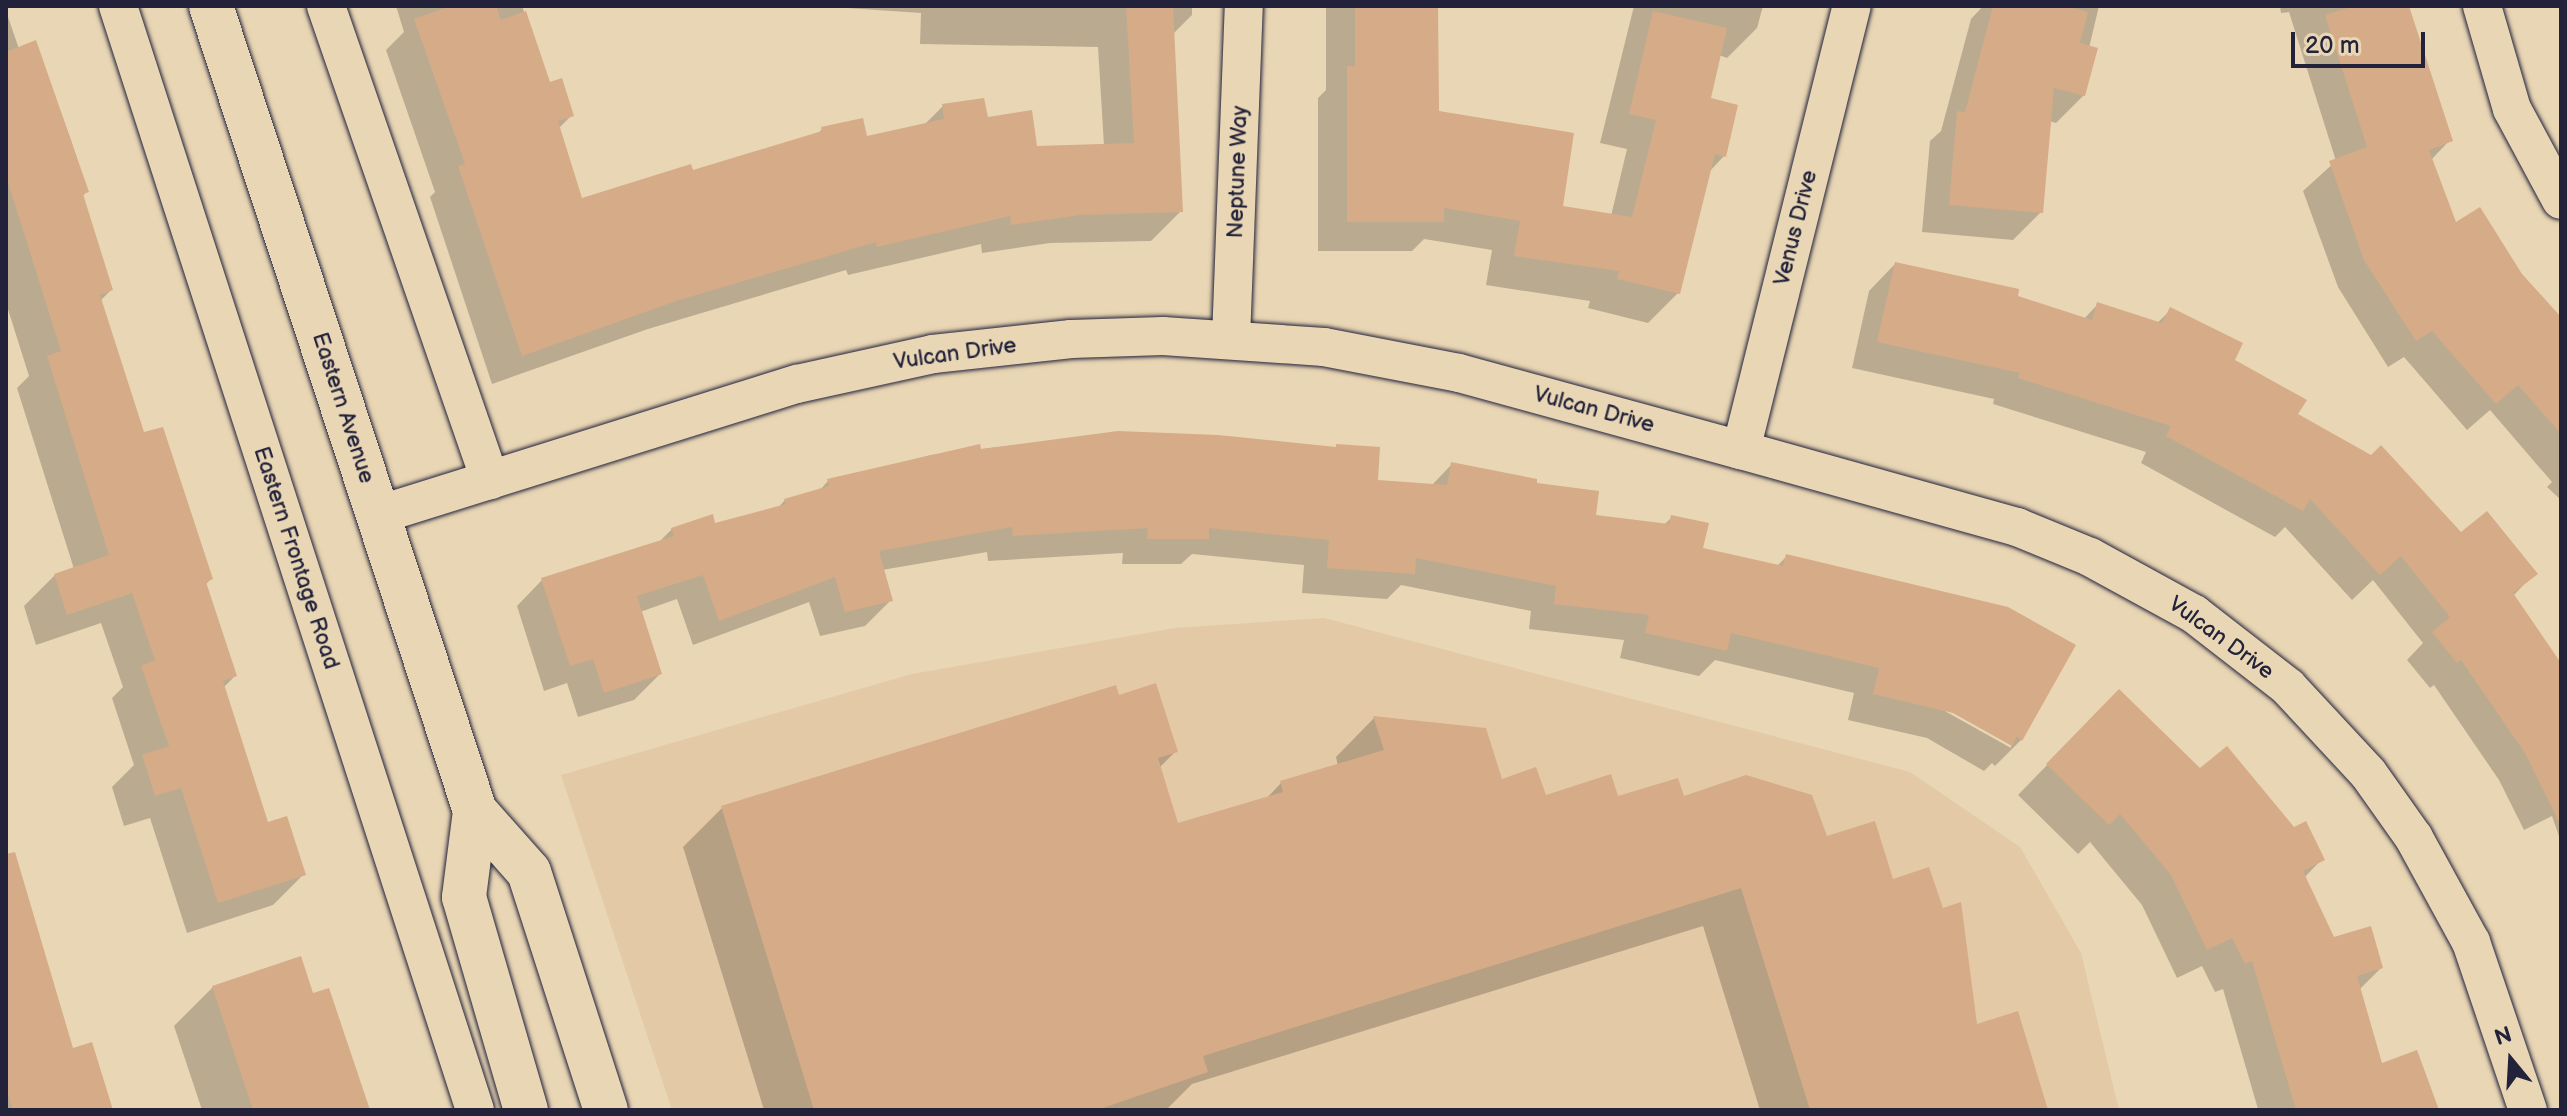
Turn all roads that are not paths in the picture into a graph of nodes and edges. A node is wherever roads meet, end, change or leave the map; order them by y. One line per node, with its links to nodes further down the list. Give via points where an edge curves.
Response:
1 (118, 6): 13 (street, Eastern Frontage Road)
2 (211, 6): 11 (main road, Eastern Avenue)
3 (326, 6): 10 (street)
4 (1244, 6): 8 (street, Neptune Way)
5 (1852, 6): 9 (street, Venus Drive)
6 (2482, 6): 7 (street, via 2512,109)
7 (2561, 200)
8 (1231, 339): 9 (street, Vulcan Drive, via 1324,347 1459,373); 10 (street, Vulcan Drive, via 1071,339 933,354 797,384)
9 (1741, 450): 16 (street, Vulcan Drive, via 2017,527 2090,557 2194,614 2288,687 2368,773 2414,838 2471,942)
10 (490, 480): 11 (street, Vulcan Drive)
11 (378, 515): 12 (main road, Eastern Avenue)
12 (475, 811): 14 (main road, Eastern Avenue, via 464,897); 15 (main road, Eastern Avenue, via 529,872)
13 (475, 1110)
14 (526, 1110)
15 (606, 1110)
16 (2528, 1110)

